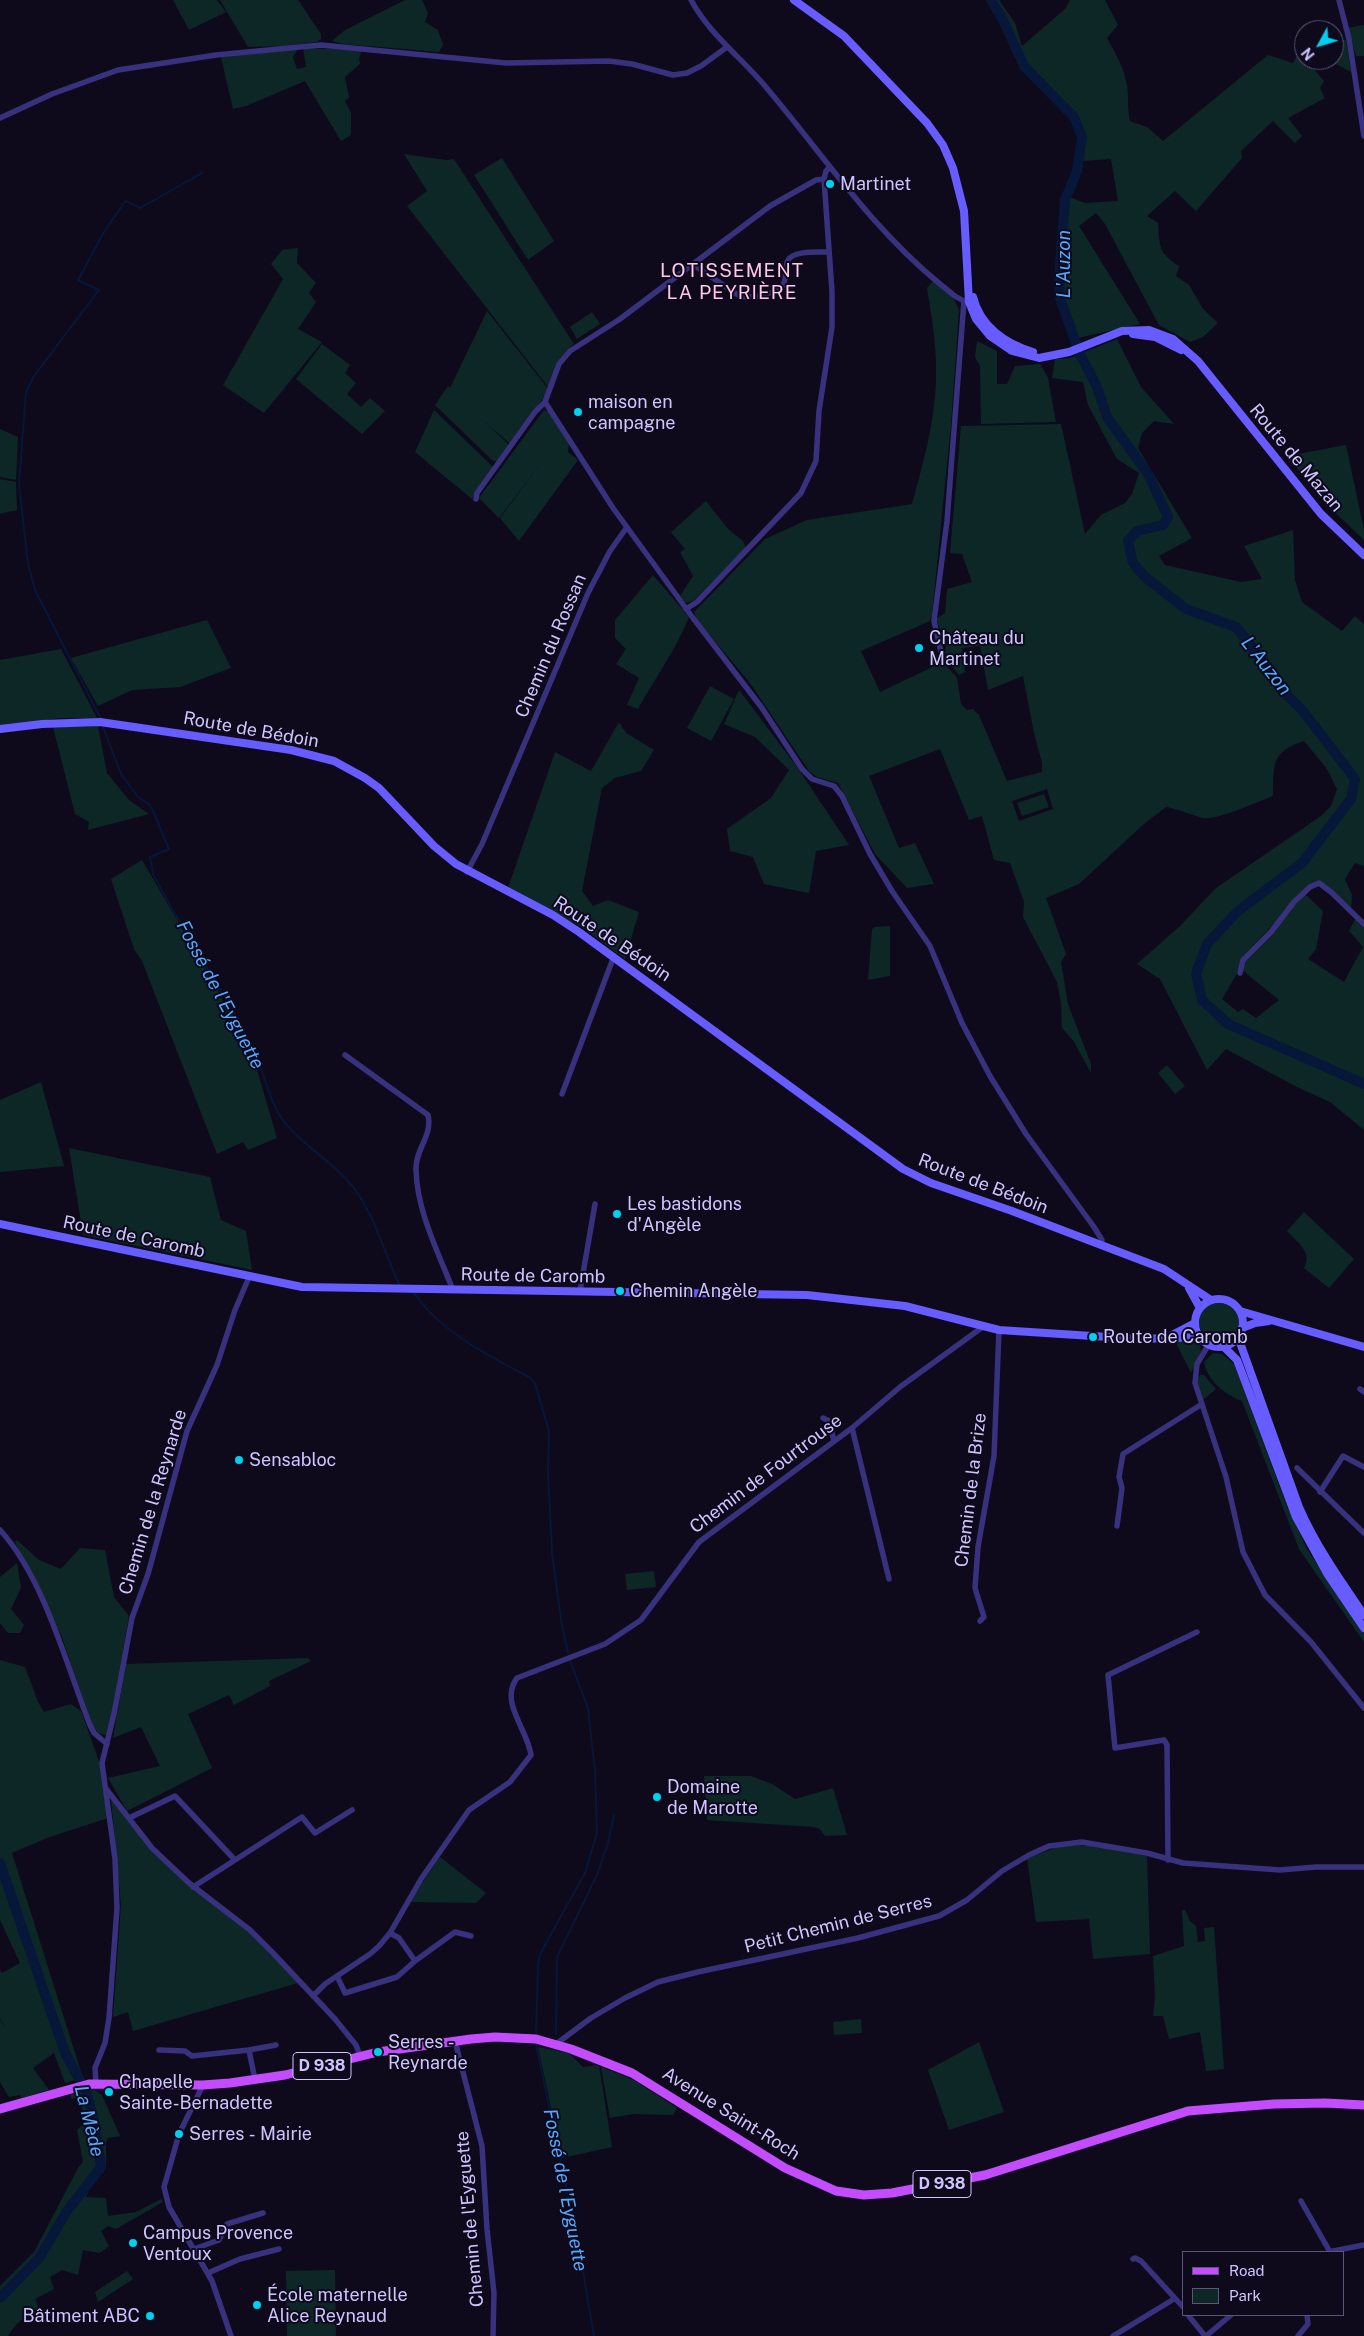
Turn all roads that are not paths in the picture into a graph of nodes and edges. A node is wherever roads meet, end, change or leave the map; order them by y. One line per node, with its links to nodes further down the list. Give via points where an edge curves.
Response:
1 (691, 0): 4 (street, via 702,19)
2 (794, 0): 11 (main road, Route de Mazan, via 844,36 936,134 953,168 964,211)
3 (1339, 0): 6 (street, via 1349,39)
4 (727, 47): 5 (street, via 701,66 673,75 609,61 506,63 320,45 283,48 118,70 52,94); 7 (street, via 763,84)
5 (0, 118)
6 (1364, 136)
7 (830, 167): 8 (street); 11 (street, via 913,262)
8 (824, 179): 9 (street); 10 (street, via 816,180 770,206)
9 (829, 252): 10 (street, via 791,257 787,260 782,287 757,298 741,297); 17 (street, via 832,327 819,410 816,461 801,492 697,602)
10 (692, 264): 13 (street, via 620,319 564,356)
11 (969, 300): 12 (main road, Route de Mazan, via 1000,337 1032,352); 12 (main road, Route de Mazan, via 984,330 1004,347 1031,357); 18 (street, via 934,621)
12 (1060, 354): 16 (main road, Route de Mazan, via 1122,331 1140,329 1157,332 1182,345 1305,496)
13 (545, 402): 14 (street); 15 (street)
14 (476, 500)
15 (627, 527): 17 (street); 20 (street, Chemin du Rossan, via 588,593 482,844)
16 (1364, 555)
17 (686, 609): 28 (street, via 762,708 802,769 812,779 834,786 842,796 870,854 930,946 962,1023 990,1076 1026,1134 1094,1227 1102,1240)
18 (941, 652)
19 (0, 729): 20 (main road, Route de Bédoin, via 100,722 320,756 348,768 379,788 446,857)
20 (467, 872): 22 (main road, Route de Bédoin, via 553,915)
21 (1364, 924): 23 (street, via 1319,883 1294,902 1271,932 1243,960)
22 (614, 956): 25 (street); 28 (main road, Route de Bédoin, via 912,1174)
23 (1240, 973)
24 (344, 1055): 31 (street, via 428,1115 429,1132 416,1167 418,1188 429,1228)
25 (562, 1094)
26 (595, 1204): 32 (street)
27 (0, 1224): 29 (main road, Route de Caromb)
28 (1101, 1245): 30 (main road, Route de Bédoin, via 1164,1269)
29 (250, 1275): 31 (main road, Route de Caromb, via 302,1286); 63 (street, Chemin de la Reynarde, via 217,1365 187,1431 148,1574 132,1618)
30 (1182, 1280): 33 (main road, Route de Bédoin); 34 (main road)
31 (453, 1290): 32 (main road, Route de Caromb)
32 (580, 1291): 38 (main road, Route de Caromb, via 830,1297 906,1306)
33 (1211, 1300): 34 (main road); 35 (main road, via 1230,1301)
34 (1200, 1308): 37 (main road)
35 (1240, 1311): 36 (main road); 39 (main road)
36 (1277, 1321): 39 (main road); 46 (main road)
37 (1195, 1324): 41 (main road); 43 (main road)
38 (984, 1326): 40 (main road, Route de Caromb); 49 (street, Chemin de Fourtrouse, via 900,1387)
39 (1242, 1328): 42 (main road)
40 (999, 1330): 43 (main road, Route de Caromb); 59 (street, Chemin de la Brize, via 994,1456 974,1588 984,1617)
41 (1200, 1337): 43 (main road, Route de Caromb); 44 (main road)
42 (1238, 1337): 45 (main road); 58 (main road, via 1298,1507 1321,1551)
43 (1158, 1338)
44 (1209, 1344): 45 (main road); 47 (street, via 1195,1374)
45 (1223, 1346): 60 (main road, via 1237,1360 1296,1518)
46 (1364, 1347)
47 (1202, 1404): 54 (street, via 1122,1454); 62 (street, via 1226,1477 1238,1536 1254,1577 1265,1595 1310,1642)
48 (823, 1418): 50 (street, via 830,1421)
49 (852, 1428): 50 (street, Chemin de Fourtrouse); 57 (street)
50 (834, 1441): 71 (street, Chemin de Fourtrouse, via 699,1542 642,1620 605,1644 517,1678 511,1690 511,1702 531,1755 510,1782 469,1810 421,1879)
51 (1364, 1467): 53 (street, via 1343,1456)
52 (1297, 1468): 53 (street)
53 (1320, 1492): 56 (street)
54 (1117, 1526)
55 (0, 1530): 63 (street, via 13,1544 55,1628 90,1725)
56 (1364, 1533)
57 (889, 1579)
58 (1364, 1615)
59 (980, 1621)
60 (1364, 1628)
61 (1197, 1632): 68 (street, via 1108,1675 1115,1748 1164,1740 1167,1745)
62 (1364, 1708)
63 (107, 1744): 64 (street, Chemin de la Reynarde, via 102,1766)
64 (107, 1790): 66 (street); 83 (street, Chemin de la Reynarde, via 117,1908 109,2018)
65 (352, 1810): 67 (street, via 315,1833 302,1817)
66 (129, 1818): 67 (street, via 175,1796); 70 (street, via 146,1841)
67 (234, 1860): 70 (street)
68 (1168, 1860): 69 (street, Petit Chemin de Serres, via 1280,1870); 77 (street, Petit Chemin de Serres, via 1147,1853 1082,1842 1049,1846 1029,1854 961,1904 939,1916 858,1938 658,1982 591,2018)
69 (1364, 1867)
70 (193, 1887): 75 (street, via 250,1930)
71 (390, 1932): 73 (street, via 399,1938); 74 (street, Chemin de Fourtrouse, via 374,1951)
72 (471, 1936): 73 (street, via 455,1932)
73 (415, 1961): 74 (street, via 397,1978 345,1993)
74 (337, 1976): 75 (street, Chemin de Fourtrouse)
75 (313, 1996): 81 (street, via 354,2042)
76 (455, 2041): 77 (main road, Avenue Saint-Roch / D 938, via 536,2039); 81 (main road, Avenue Saint-Roch / D 938); 102 (street, Chemin de l'Eyguette, via 482,2146 494,2293)
77 (556, 2044): 85 (main road, Avenue Saint-Roch / D 938, via 632,2073 798,2174 836,2191 864,2195 892,2193 985,2175 1188,2111 1274,2104)
78 (276, 2045): 80 (street)
79 (159, 2050): 80 (street, via 185,2051 192,2056)
80 (249, 2050): 82 (street)
81 (360, 2056): 82 (main road, Avenue Saint-Roch / D 938)
82 (254, 2080): 84 (main road, Avenue Saint-Roch / D 938)
83 (92, 2083): 84 (main road, Avenue Saint-Roch / D 938); 86 (main road, Avenue Saint-Roch / D 938)
84 (203, 2085): 90 (street, via 179,2134 164,2187 169,2208)
85 (1364, 2104)
86 (0, 2109)
87 (1301, 2201): 92 (street)
88 (263, 2213): 90 (street, via 227,2224 220,2240)
89 (1364, 2245): 93 (street)
90 (194, 2249): 95 (street)
91 (279, 2249): 95 (street, via 240,2259)
92 (1328, 2251)
93 (1334, 2251)
94 (1133, 2259): 96 (street, via 1141,2260)
95 (208, 2273): 101 (street)
96 (1174, 2299): 97 (street); 103 (street)
97 (1182, 2307)
98 (1189, 2316): 104 (street)
99 (1230, 2316): 104 (street)
100 (1307, 2316): 105 (street, via 1308,2324)
101 (231, 2336)
102 (493, 2336)
103 (1114, 2336)
104 (1206, 2336)
105 (1298, 2336)

